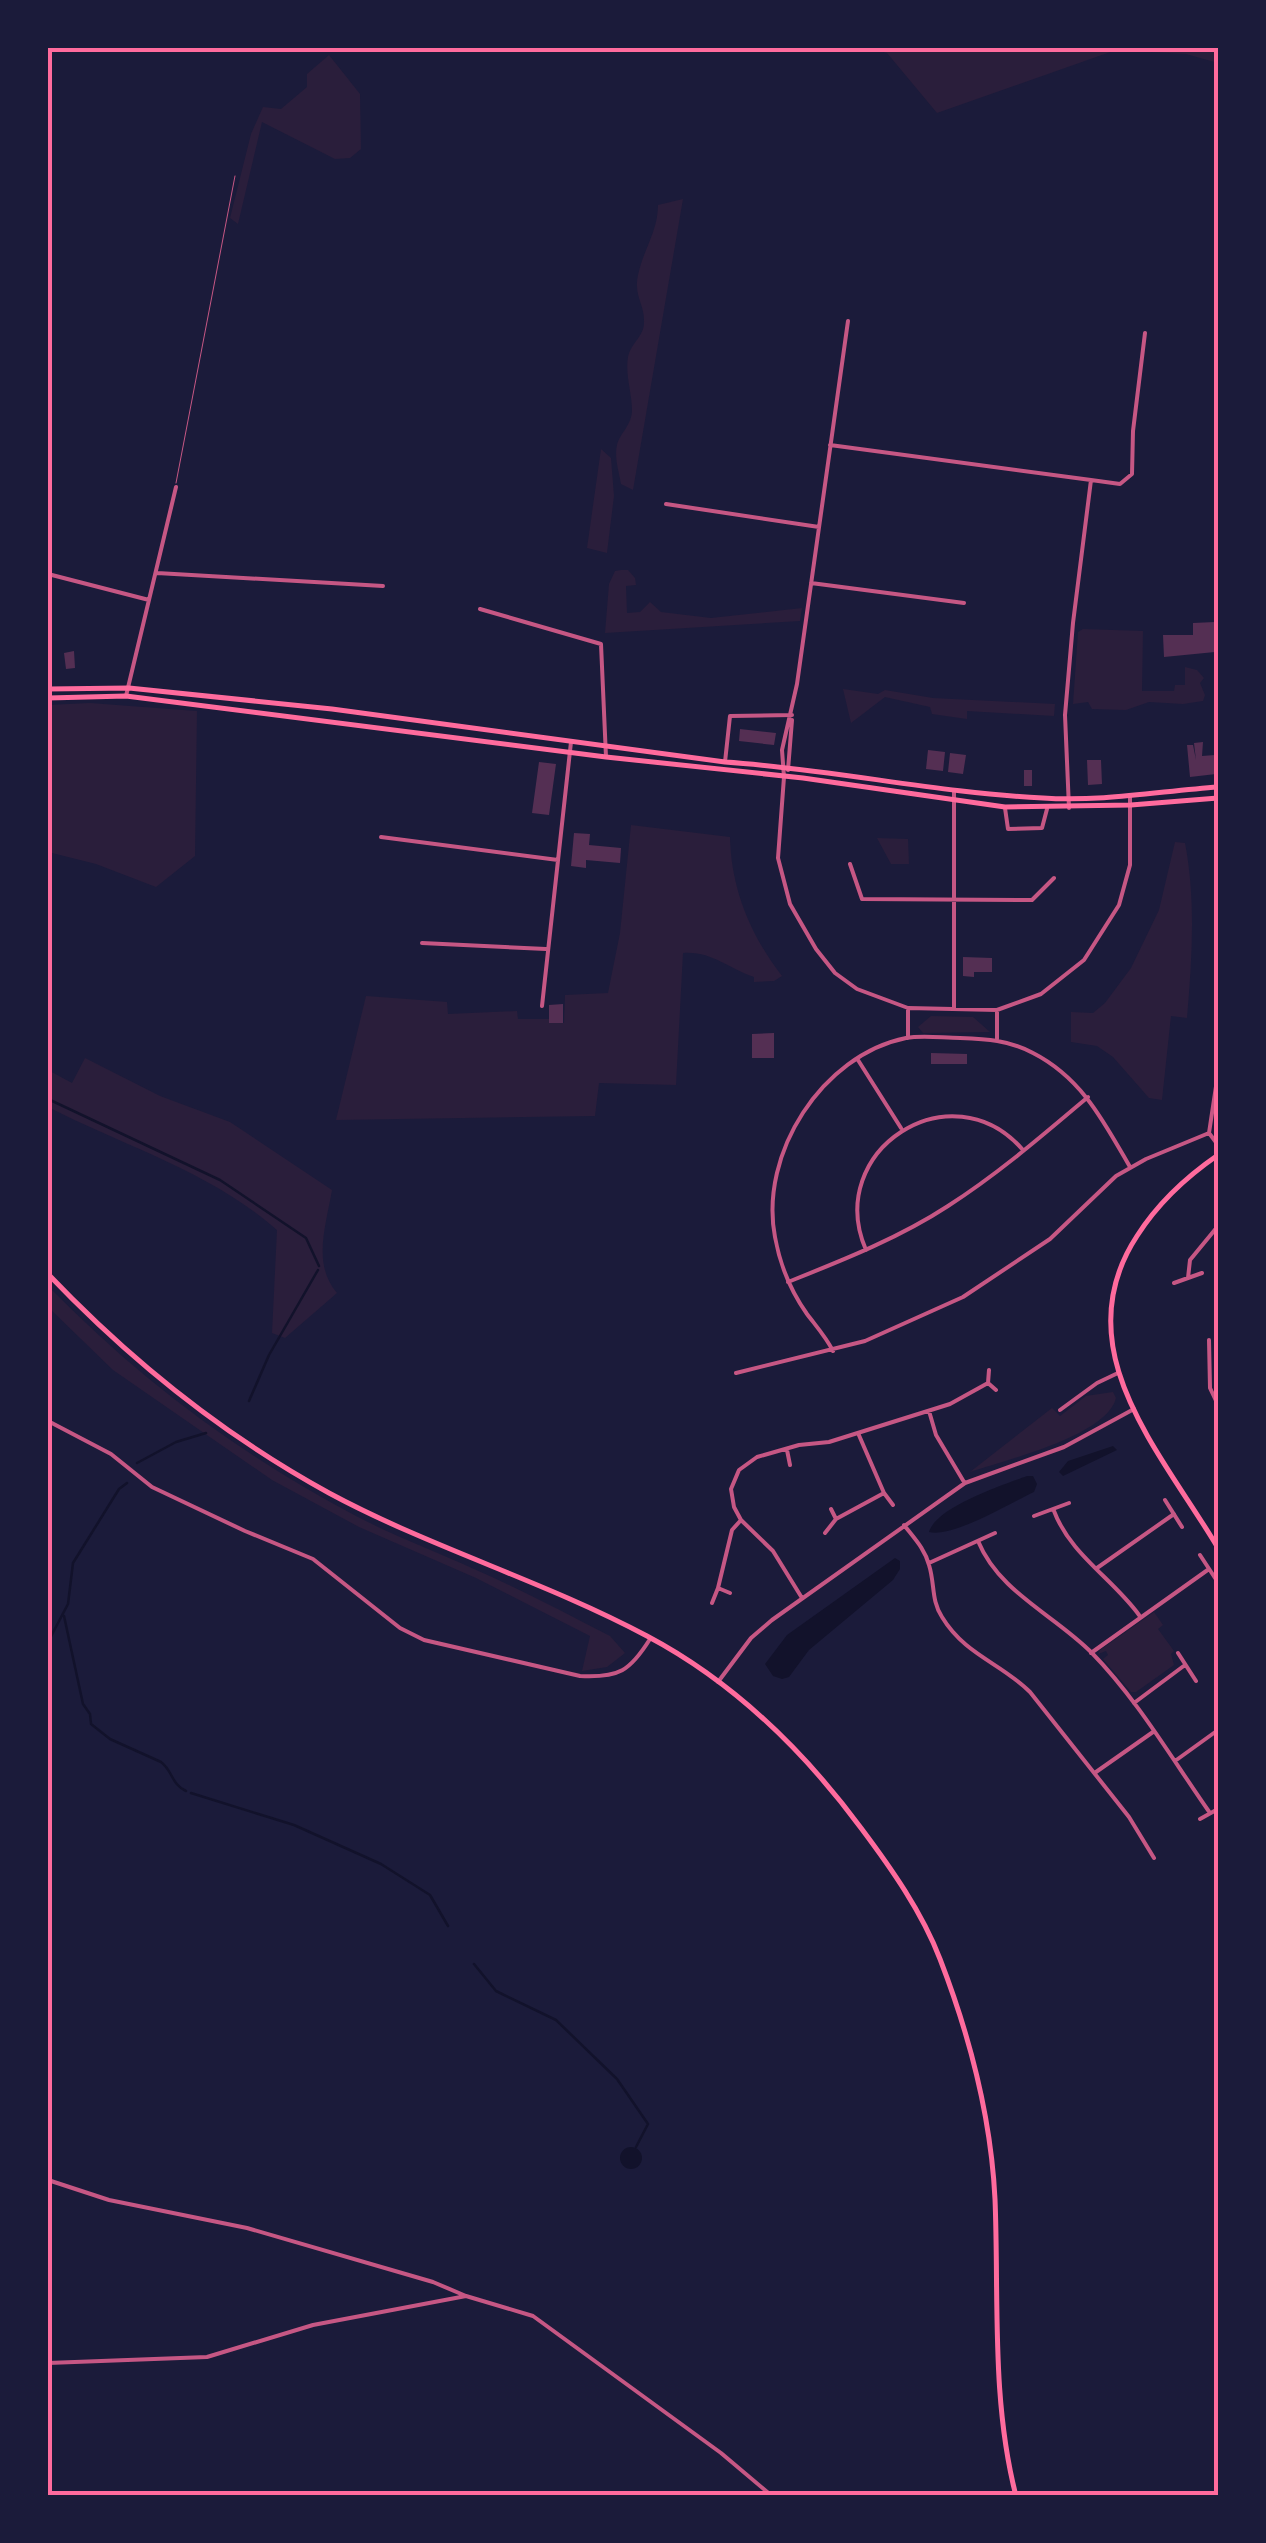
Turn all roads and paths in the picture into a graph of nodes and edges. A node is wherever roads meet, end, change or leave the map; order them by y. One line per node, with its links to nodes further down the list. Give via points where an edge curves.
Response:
1 (235, 176): 6 (lane)
2 (848, 321): 4 (street)
3 (1145, 333): 5 (street, via 1132,474 1120,484)
4 (830, 446): 5 (street); 8 (street)
5 (1091, 480): 36 (street, via 1065,715)
6 (176, 487): 9 (street)
7 (666, 504): 8 (street)
8 (819, 528): 11 (street)
9 (157, 573): 12 (street); 13 (street)
10 (48, 574): 13 (street)
11 (811, 583): 14 (street); 22 (street)
12 (383, 586)
13 (150, 600): 16 (street)
14 (964, 603)
15 (480, 609): 26 (street, via 602,644)
16 (129, 688): 17 (main road); 18 (street); 20 (main road)
17 (48, 689)
18 (126, 696): 19 (main road); 21 (main road)
19 (48, 698)
20 (262, 702): 21 (main road); 23 (main road)
21 (260, 711): 24 (main road)
22 (792, 715): 29 (street, via 730,716); 30 (street); 31 (street)
23 (426, 722): 24 (main road); 25 (main road)
24 (425, 732): 27 (main road)
25 (571, 742): 26 (main road); 27 (street)
26 (605, 746): 28 (street); 29 (main road)
27 (570, 752): 28 (main road); 44 (street)
28 (606, 756): 32 (main road)
29 (725, 762): 30 (main road)
30 (781, 766): 31 (main road); 32 (street)
31 (790, 767): 32 (street); 34 (main road)
32 (784, 777): 38 (main road); 51 (street, via 778,858 790,904 835,973)
33 (1218, 787): 35 (main road)
34 (954, 790): 36 (main road); 38 (street)
35 (1130, 795): 36 (main road); 39 (street)
36 (1068, 798): 41 (street)
37 (1218, 798): 39 (main road)
38 (953, 800): 40 (main road); 47 (street)
39 (1131, 806): 41 (main road); 53 (street, via 1130,866 1103,935 1062,980)
40 (1005, 807): 42 (main road); 42 (street, via 1008,828 1042,828)
41 (1069, 808): 42 (main road)
42 (1047, 809)
43 (381, 837): 44 (street)
44 (558, 860): 49 (street)
45 (850, 864): 47 (street, via 862,900)
46 (1054, 878): 47 (street, via 1032,900)
47 (952, 899): 52 (street)
48 (422, 943): 49 (street)
49 (546, 949): 50 (street)
50 (542, 1006)
51 (908, 1008): 52 (street); 54 (street)
52 (954, 1009): 53 (street)
53 (997, 1010): 55 (street)
54 (908, 1038): 55 (street); 56 (street)
55 (997, 1038): 59 (street, via 1046,1060)
56 (858, 1060): 60 (street); 71 (street, via 812,1099 782,1157 774,1233)
57 (1218, 1074): 58 (street)
58 (1218, 1085): 61 (street)
59 (1088, 1097): 63 (street); 65 (street)
60 (902, 1130): 63 (street, via 928,1119 964,1116 994,1127); 67 (street, via 881,1148 863,1180 858,1224)
61 (1209, 1133): 62 (street); 65 (street)
62 (1218, 1145)
63 (1023, 1151): 67 (street, via 948,1207)
64 (1218, 1156): 77 (main road, via 1176,1188 1127,1251 1110,1299)
65 (1130, 1168): 74 (street, via 1050,1240 992,1280 898,1328)
66 (1218, 1226): 70 (street, via 1190,1260)
67 (866, 1250): 71 (street)
68 (1202, 1273): 70 (street)
69 (48, 1274): 115 (main road, via 150,1372 253,1449 394,1526)
70 (1188, 1278): 72 (street)
71 (788, 1282): 74 (street)
72 (1174, 1282)
73 (1209, 1340): 80 (street, via 1210,1388)
74 (833, 1351): 76 (street)
75 (989, 1370): 78 (street)
76 (736, 1373)
77 (1118, 1373): 81 (main road); 82 (street)
78 (988, 1383): 79 (street); 83 (street)
79 (996, 1390)
80 (1218, 1405)
81 (1134, 1409): 88 (street, via 1064,1446); 104 (main road)
82 (1060, 1410)
83 (928, 1411): 85 (street); 88 (street)
84 (48, 1421): 115 (street, via 111,1454 152,1487 313,1559 424,1640 603,1677 636,1661)
85 (858, 1433): 86 (street); 89 (street)
86 (786, 1450): 87 (street); 98 (street, via 739,1470 731,1497)
87 (790, 1465)
88 (965, 1483): 99 (street)
89 (884, 1492): 92 (street); 97 (street)
90 (1165, 1500): 95 (street)
91 (1069, 1504): 94 (street)
92 (893, 1505)
93 (831, 1509): 97 (street)
94 (1054, 1511): 96 (street); 107 (street)
95 (1174, 1514): 100 (street); 107 (street)
96 (1034, 1516)
97 (836, 1519): 101 (street)
98 (741, 1520): 110 (street, via 732,1530); 112 (street, via 773,1551)
99 (904, 1525): 106 (street); 112 (street)
100 (1182, 1528)
101 (825, 1533)
102 (995, 1533): 103 (street)
103 (978, 1541): 106 (street); 116 (street, via 999,1577)
104 (1218, 1548)
105 (1200, 1555): 108 (street)
106 (929, 1563): 125 (street, via 935,1606 954,1636 1016,1678)
107 (1097, 1568): 114 (street)
108 (1208, 1569): 109 (street); 114 (street)
109 (1217, 1581)
110 (718, 1588): 111 (street); 113 (street)
111 (730, 1593)
112 (802, 1598): 120 (street, via 750,1638)
113 (712, 1603)
114 (1140, 1616): 116 (street)
115 (651, 1638): 120 (main road)
116 (1091, 1653): 121 (street)
117 (1178, 1653): 118 (street)
118 (1185, 1664): 119 (street); 121 (street)
119 (1196, 1680)
120 (718, 1682): 134 (main road, via 834,1792 886,1862 939,1954 991,2152 1004,2436)
121 (1134, 1703): 123 (street)
122 (1218, 1730): 124 (street)
123 (1153, 1732): 124 (street); 125 (street)
124 (1175, 1761): 127 (street)
125 (1096, 1772): 129 (street)
126 (1218, 1809): 127 (street)
127 (1210, 1813): 128 (street)
128 (1200, 1819)
129 (1154, 1858)
130 (48, 2180): 131 (street, via 109,2200 247,2228)
131 (466, 2296): 132 (street, via 313,2325 207,2357); 133 (street, via 533,2316)
132 (48, 2363)
133 (772, 2496)
134 (1016, 2496)

